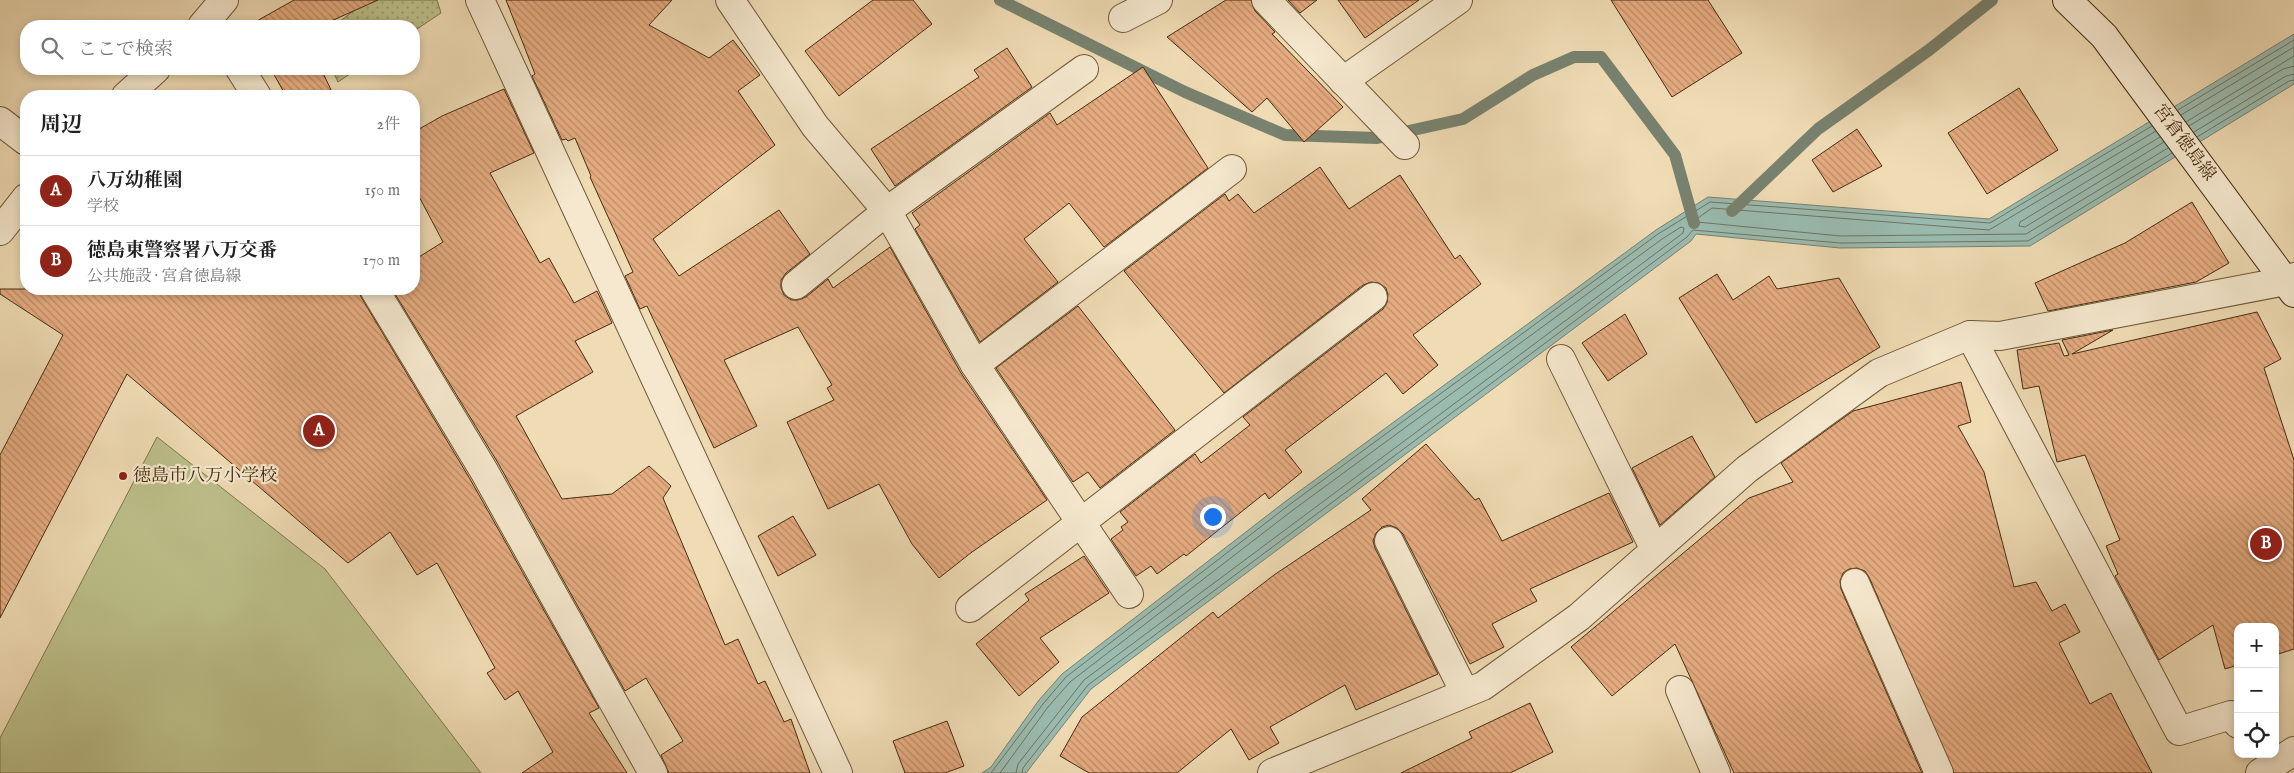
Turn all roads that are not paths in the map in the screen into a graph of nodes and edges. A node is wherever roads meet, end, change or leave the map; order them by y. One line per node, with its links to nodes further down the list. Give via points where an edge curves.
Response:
1 (480, 0): 40 (street)
2 (730, 0): 19 (street, via 815,126)
3 (1158, 0): 7 (street)
4 (1266, 0): 11 (street)
5 (1458, 0): 11 (street)
6 (2067, 0): 21 (street, 宮倉徳島線, via 2104,36)
7 (1123, 18)
8 (1084, 69): 19 (street)
9 (149, 75): 12 (street)
10 (244, 75): 13 (street)
11 (1343, 81): 16 (street)
12 (133, 90)
13 (253, 90)
14 (0, 121): 15 (street)
15 (20, 136)
16 (1405, 145)
17 (1232, 169): 27 (street)
18 (20, 206): 20 (street)
19 (887, 211): 22 (street); 27 (street)
20 (0, 231)
21 (2291, 284): 25 (street, via 2000,336)
22 (796, 285)
23 (378, 295): 39 (street, via 484,471)
24 (1373, 297): 28 (street)
25 (1970, 335): 30 (street, via 1879,373 1747,469); 36 (street, via 2179,730 2231,715)
26 (1561, 359): 30 (street)
27 (975, 365): 28 (street)
28 (1081, 524): 32 (street); 33 (street)
29 (1389, 541): 35 (street)
30 (1655, 550): 35 (street, via 1579,617 1483,686)
31 (1855, 582): 43 (street)
32 (1129, 594)
33 (970, 608)
34 (1680, 690): 42 (street)
35 (1466, 693): 41 (street)
36 (2234, 719)
37 (2294, 751): 38 (street)
38 (2264, 765)
39 (653, 773)
40 (838, 773)
41 (1272, 773)
42 (1716, 773)
43 (1939, 773)

